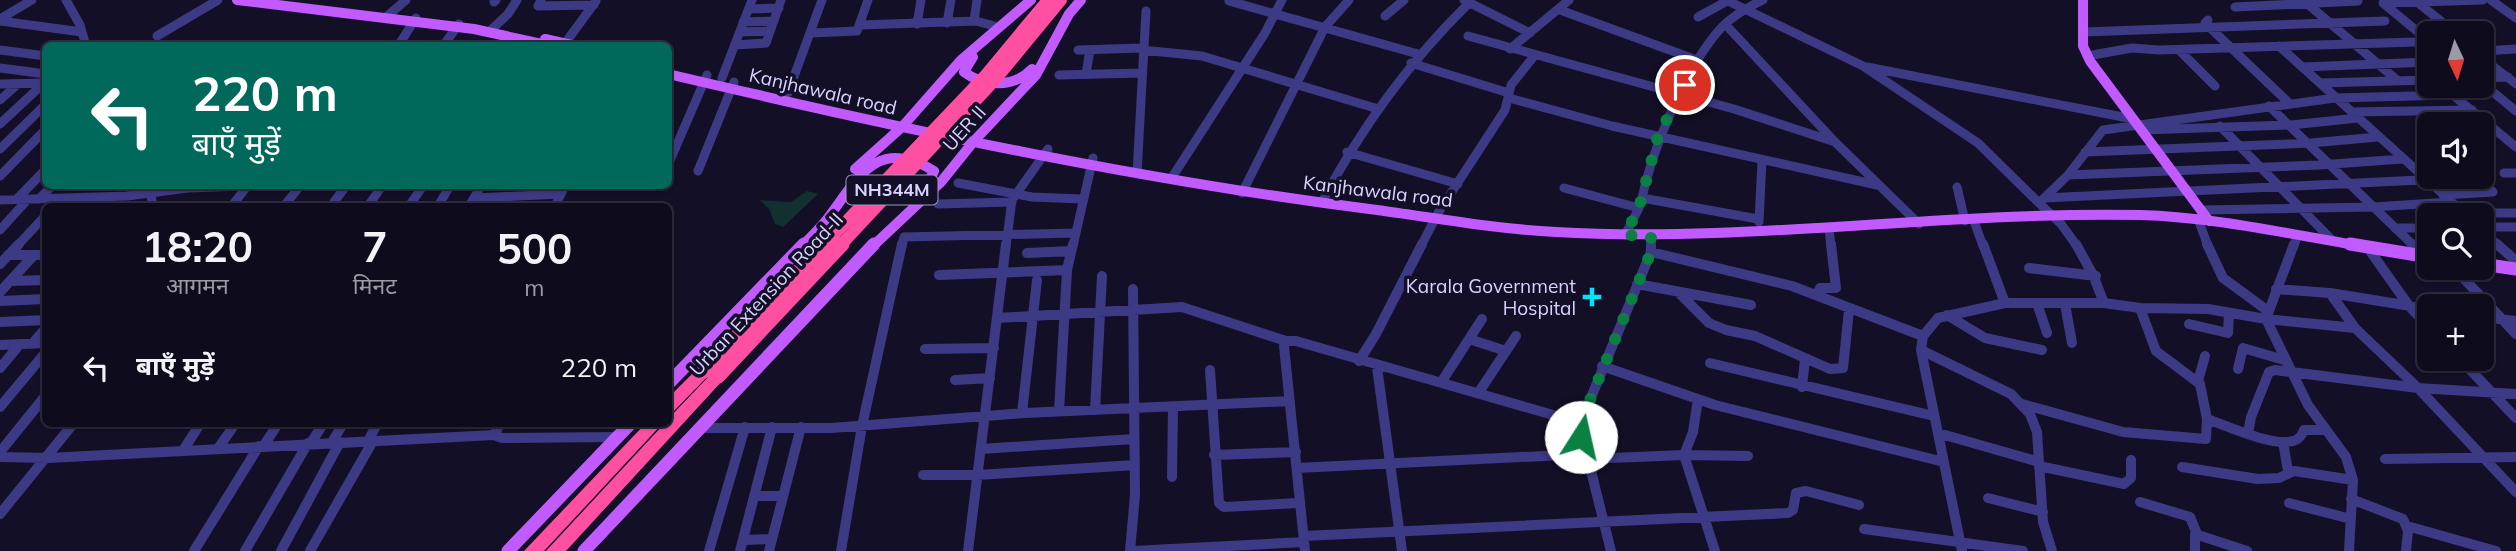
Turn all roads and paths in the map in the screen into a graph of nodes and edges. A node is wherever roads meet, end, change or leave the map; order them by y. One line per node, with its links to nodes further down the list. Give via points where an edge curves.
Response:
1 (32, 0): 50 (street)
2 (66, 0): 69 (street)
3 (218, 0): 74 (street)
4 (237, 0): 47 (main road)
5 (274, 0): 47 (main road)
6 (406, 0): 47 (street)
7 (517, 0): 66 (street)
8 (541, 0): 35 (street, via 538,6)
9 (822, 0): 72 (street)
10 (868, 0): 63 (street)
11 (921, 0): 59 (street)
12 (951, 0): 57 (street)
13 (977, 0): 53 (street)
14 (1031, 0): 41 (main road)
15 (1048, 0): 323 (highway, Urban Extension Road-II / NH344M, bridge, via 984,77)
16 (1061, 0): 323 (highway, Urban Extension Road-II / NH344M, bridge, via 995,80)
17 (1081, 0): 45 (main road, UER II)
18 (1282, 0): 43 (street)
19 (1349, 0): 65 (street)
20 (1404, 0): 46 (street)
21 (1569, 0): 40 (street)
22 (1726, 0): 39 (street); 48 (street)
23 (1763, 0): 39 (street)
24 (2083, 0): 71 (main road)
25 (2228, 0): 38 (street)
26 (2483, 0): 34 (street)
27 (2491, 0): 49 (street)
28 (1229, 1): 43 (street)
29 (1467, 1): 73 (street); 94 (street)
30 (2358, 1): 32 (street)
31 (595, 2): 35 (street); 80 (street)
32 (2305, 2): 38 (street); 58 (street)
33 (2382, 2): 34 (street); 68 (street)
34 (2417, 2): 55 (street)
35 (563, 3)
36 (750, 4): 37 (street); 56 (street)
37 (780, 4): 52 (street)
38 (2235, 7): 44 (street)
39 (1746, 9): 60 (street); 102 (street)
40 (1560, 10): 73 (street); 98 (street)
41 (1021, 11): 45 (main road, via 966,66 964,72 971,78 1007,83 1022,79); 64 (main road)
42 (1146, 11): 86 (street)
43 (1276, 13): 65 (street); 106 (street)
44 (2242, 13)
45 (1069, 14): 152 (main road, UER II, via 1036,75)
46 (1385, 16)
47 (388, 17): 51 (main road)
48 (1698, 17)
49 (2516, 18)
50 (0, 20): 69 (street)
51 (415, 20): 62 (main road); 78 (street)
52 (774, 21): 56 (street); 67 (street)
53 (974, 21): 57 (street); 64 (street)
54 (2385, 21): 58 (street)
55 (2441, 21)
56 (743, 22): 70 (street)
57 (947, 23): 59 (street)
58 (2330, 23): 61 (street); 82 (street)
59 (917, 24): 63 (street)
60 (1725, 24): 98 (street); 153 (street)
61 (2210, 24): 71 (street); 85 (street)
62 (458, 25): 66 (main road); 76 (main road); 79 (street)
63 (860, 25): 72 (street, via 855,32)
64 (998, 27): 142 (main road, via 961,60)
65 (1325, 27): 94 (street); 124 (street)
66 (492, 29): 76 (main road)
67 (770, 31): 70 (street); 83 (street, via 764,44)
68 (2417, 31)
69 (82, 32): 77 (street)
70 (740, 32): 83 (street)
71 (2084, 32): 97 (main road)
72 (812, 33): 127 (street)
73 (1530, 33): 87 (street)
74 (156, 36)
75 (1468, 36): 87 (street)
76 (530, 41)
77 (85, 42)
78 (401, 42)
79 (446, 42)
80 (565, 42)
81 (2416, 42): 82 (street)
82 (2354, 44): 84 (street); 101 (street)
83 (735, 45): 120 (street)
84 (2279, 46): 85 (street); 104 (street)
85 (2231, 47): 92 (street); 134 (street)
86 (1142, 49): 91 (street); 106 (street, via 1202,56); 108 (street)
87 (1510, 49): 96 (street)
88 (2516, 49): 93 (street)
89 (0, 50): 95 (street)
90 (1078, 50): 91 (street)
91 (1090, 50): 110 (street)
92 (2179, 50): 97 (street, via 2136,47); 125 (street)
93 (2494, 50)
94 (1418, 54): 100 (street)
95 (42, 55)
96 (1535, 55): 128 (street, via 1511,85); 129 (street)
97 (2087, 56): 144 (main road)
98 (1697, 60): 129 (street)
99 (2417, 62): 101 (street)
100 (1411, 63): 128 (street); 137 (street)
101 (2378, 64): 104 (street); 117 (street)
102 (1863, 66): 144 (street); 202 (street, via 1978,144)
103 (2494, 66): 112 (street)
104 (2302, 67): 121 (street)
105 (0, 68): 114 (street)
106 (1242, 69): 124 (street); 177 (street)
107 (672, 70): 113 (main road, Kanjhawala road)
108 (1142, 73): 110 (street); 169 (street)
109 (672, 74): 113 (main road, Kanjhawala road)
110 (1086, 74): 111 (street)
111 (1059, 75)
112 (2511, 77): 123 (street)
113 (705, 78): 120 (main road, Kanjhawala road); 162 (street)
114 (42, 79)
115 (42, 80): 118 (street)
116 (2417, 80): 117 (street)
117 (2398, 81): 121 (street)
118 (18, 83): 122 (street); 133 (street)
119 (42, 83): 143 (street)
120 (729, 83): 127 (main road, Kanjhawala road); 142 (main road, Kanjhawala road); 170 (street)
121 (2320, 83): 131 (street)
122 (0, 84)
123 (2516, 84)
124 (1297, 85): 137 (street); 192 (street)
125 (2216, 86)
126 (2494, 91): 139 (street)
127 (788, 93): 142 (main road, Kanjhawala road)
128 (1509, 95): 150 (street); 180 (street, via 1506,110)
129 (1680, 95): 150 (street); 153 (street)
130 (2417, 96): 131 (street)
131 (2335, 98): 134 (street); 141 (street)
132 (2457, 98): 138 (street)
133 (0, 100)
134 (2289, 103): 135 (street)
135 (2269, 106): 140 (street); 145 (street)
136 (42, 108): 157 (street)
137 (1375, 108): 160 (street)
138 (2472, 110): 141 (street); 149 (street)
139 (2516, 111)
140 (2208, 114): 144 (street); 146 (street)
141 (2354, 115): 145 (street); 151 (street)
142 (905, 123): 152 (main road, Kanjhawala road); 233 (main road, via 862,161)
143 (0, 124)
144 (2137, 124): 146 (street); 158 (main road); 161 (street, via 2103,130)
145 (2291, 125): 146 (street); 154 (street)
146 (2221, 127): 155 (street)
147 (2516, 132): 149 (street)
148 (42, 133): 176 (street)
149 (2499, 133): 156 (street)
150 (1658, 136): 165 (street); 206 (street)
151 (2378, 137): 154 (street); 163 (street)
152 (978, 138): 159 (main road, Kanjhawala road); 247 (main road, UER II, via 941,182)
153 (1835, 142): 181 (street)
154 (2311, 143): 155 (street); 167 (street)
155 (2240, 145): 158 (street); 166 (street)
156 (2516, 147)
157 (0, 149)
158 (2157, 149): 161 (street); 168 (main road)
159 (1046, 151): 164 (main road, Kanjhawala road); 195 (street)
160 (1347, 152): 180 (street); 199 (street)
161 (2085, 152): 175 (street)
162 (672, 156)
163 (2403, 159): 167 (street); 171 (street)
164 (1092, 160): 169 (main road, Kanjhawala road); 198 (street)
165 (1762, 160): 181 (street); 220 (street)
166 (2259, 166): 167 (street); 168 (street); 183 (street)
167 (2334, 166): 182 (street)
168 (2172, 169): 175 (street); 193 (main road)
169 (1138, 170): 177 (main road, Kanjhawala road)
170 (698, 171)
171 (2417, 171)
172 (42, 173): 196 (street)
173 (2504, 173): 174 (street)
174 (2516, 173)
175 (2068, 175): 202 (street)
176 (0, 176)
177 (1173, 176): 192 (main road, Kanjhawala road)
178 (2417, 179): 182 (street)
179 (958, 183): 195 (street)
180 (1458, 184): 213 (street)
181 (1877, 185): 218 (street)
182 (2352, 185): 183 (street); 209 (street)
183 (2277, 186): 193 (street); 210 (street)
184 (1957, 187): 216 (street)
185 (1564, 188): 206 (street)
186 (48, 189): 197 (street)
187 (151, 189): 194 (street)
188 (298, 189): 205 (street)
189 (2437, 189): 200 (street)
190 (2490, 189): 200 (street, via 2493,192)
191 (563, 190): 203 (street)
192 (1244, 190): 199 (main road, Kanjhawala road)
193 (2188, 190): 202 (street); 215 (main road)
194 (61, 198): 197 (street); 204 (street)
195 (1013, 198): 198 (street); 208 (street); 228 (street)
196 (17, 199): 197 (street); 201 (street)
197 (34, 199): 226 (street)
198 (1082, 199): 227 (street)
199 (1323, 199): 213 (main road, Kanjhawala road)
200 (2447, 199): 207 (street); 209 (street)
201 (0, 200)
202 (2042, 200): 214 (street)
203 (471, 202)
204 (56, 203)
205 (286, 203)
206 (1640, 203): 220 (street); 229 (street)
207 (2452, 203)
208 (938, 204)
209 (2372, 207): 210 (street); 222 (street)
210 (2301, 208): 215 (street); 232 (street)
211 (2494, 213): 212 (street)
212 (2516, 213)
213 (1436, 216): 229 (main road, Kanjhawala road, via 1550,232); 314 (street)
214 (2056, 216): 215 (main road, Kanjhawala road); 216 (main road, Kanjhawala road); 254 (street)
215 (2203, 217): 217 (main road, Kanjhawala road); 283 (street, via 2223,278)
216 (1970, 221): 218 (main road, Kanjhawala road); 268 (street)
217 (2224, 223): 231 (main road); 232 (main road)
218 (1919, 224): 225 (main road, Kanjhawala road)
219 (40, 226): 243 (street)
220 (1759, 226): 225 (main road, Kanjhawala road); 230 (main road, Kanjhawala road)
221 (2516, 227): 224 (street)
222 (2395, 228): 223 (street); 235 (street)
223 (2417, 228)
224 (2494, 228)
225 (1829, 229): 265 (street, via 1836,288 1820,288)
226 (0, 230)
227 (1075, 233): 228 (street); 237 (street)
228 (1009, 235): 251 (street); 353 (street, via 904,237)
229 (1625, 235): 230 (main road, Kanjhawala road)
230 (1651, 236): 238 (street)
231 (2297, 237): 236 (main road); 261 (street)
232 (2330, 238): 239 (main road)
233 (805, 241): 247 (main road, via 823,225 863,169 873,163 896,158 934,171 925,191 856,251); 325 (main road)
234 (2494, 241): 248 (street)
235 (2417, 246)
236 (2368, 248): 241 (main road); 273 (street)
237 (1071, 251): 240 (street); 250 (street)
238 (1651, 252): 259 (street); 265 (street)
239 (2417, 252)
240 (1027, 253)
241 (2417, 253)
242 (42, 255): 244 (street)
243 (4, 256): 244 (street); 246 (street)
244 (34, 256): 258 (street)
245 (2494, 263): 248 (main road)
246 (0, 264)
247 (853, 264): 366 (main road)
248 (2516, 265)
249 (2029, 268): 254 (street)
250 (1067, 270): 251 (street); 280 (street)
251 (1004, 271): 252 (street); 285 (street)
252 (939, 275)
253 (1102, 276): 278 (street)
254 (2095, 276): 270 (street)
255 (42, 279): 258 (street)
256 (1037, 280): 284 (street)
257 (2465, 280): 288 (street)
258 (10, 281): 262 (street)
259 (1637, 284): 264 (street); 316 (street)
260 (1133, 289): 277 (street)
261 (2276, 289): 263 (street); 283 (street)
262 (0, 292)
263 (2330, 293): 273 (street); 293 (street)
264 (1680, 294): 271 (street); 312 (street, via 1709,323 1755,336)
265 (1817, 295): 276 (street)
266 (42, 299): 267 (street)
267 (0, 301)
268 (2005, 303): 269 (street); 282 (street)
269 (2036, 303): 272 (street); 295 (street)
270 (2104, 303): 272 (street); 275 (street)
271 (1751, 304)
272 (2065, 304): 302 (street)
273 (2409, 306): 274 (street); 281 (street)
274 (2417, 307)
275 (2140, 308): 279 (street); 327 (street, via 2156,351)
276 (1849, 310): 298 (street); 312 (street, via 1843,368 1830,369)
277 (1132, 311): 278 (street); 300 (street, via 1189,307); 342 (street)
278 (1100, 313): 280 (street); 343 (street)
279 (2229, 313): 283 (street); 292 (street, via 2227,333)
280 (1066, 314): 284 (street); 344 (street)
281 (2417, 314)
282 (1947, 315): 298 (street, via 1938,318); 308 (street, via 1984,338)
283 (2267, 315): 293 (street); 313 (street)
284 (1033, 316): 285 (street); 345 (street)
285 (998, 318): 305 (street)
286 (1482, 318): 299 (street)
287 (2494, 318): 288 (street)
288 (2500, 319): 290 (street); 296 (street)
289 (42, 320): 291 (street)
290 (2516, 321)
291 (0, 323)
292 (2189, 324)
293 (2355, 328): 330 (street)
294 (42, 331): 303 (street)
295 (2047, 333)
296 (2516, 334)
297 (1516, 336): 309 (street)
298 (1923, 336): 307 (street)
299 (1469, 339): 309 (street); 328 (street)
300 (1286, 341): 314 (street); 336 (street)
301 (42, 343): 303 (street)
302 (2072, 343)
303 (26, 344): 304 (street); 318 (street)
304 (0, 345)
305 (994, 348): 306 (street); 324 (street)
306 (925, 349)
307 (1921, 350): 337 (street, via 2011,394); 347 (street)
308 (2042, 350)
309 (1506, 351): 331 (street)
310 (2205, 356): 327 (street)
311 (42, 357): 339 (street)
312 (1805, 359): 329 (street)
313 (2284, 360): 319 (street, via 2243,348); 321 (street)
314 (1359, 361): 317 (street)
315 (1710, 363): 329 (street)
316 (1602, 366): 334 (street); 350 (street, via 1583,417)
317 (1377, 367): 328 (street); 395 (street)
318 (0, 368)
319 (2238, 369)
320 (1210, 370): 341 (street)
321 (2290, 371): 330 (street); 368 (street); 370 (street, via 2269,372 2267,386 2249,417)
322 (2472, 371): 332 (street)
323 (711, 373): 338 (highway, Urban Extension Road-II / NH344M); 348 (highway, Urban Extension Road-II / NH344M)
324 (989, 378): 326 (street); 346 (street)
325 (672, 380)
326 (955, 380)
327 (2199, 381): 351 (street)
328 (1442, 382): 331 (street)
329 (1802, 387): 347 (street)
330 (2418, 387): 332 (street); 389 (street)
331 (1479, 392): 350 (street)
332 (2494, 394): 333 (street); 349 (street)
333 (2516, 394)
334 (1698, 399): 385 (street); 394 (street)
335 (42, 401): 382 (street)
336 (1290, 401): 341 (street); 383 (street)
337 (2022, 404): 351 (street, via 2123,432 2193,440 2206,439); 396 (street, via 2037,432)
338 (672, 405)
339 (0, 407)
340 (1173, 407): 341 (street); 342 (street); 403 (street)
341 (1212, 407): 384 (street)
342 (1133, 408): 343 (street); 373 (street)
343 (1096, 410): 344 (street)
344 (1059, 411): 345 (street)
345 (1022, 413): 346 (street)
346 (984, 415): 353 (street); 381 (street)
347 (1934, 416): 369 (street)
348 (672, 418)
349 (2516, 418)
350 (1578, 419): 388 (street)
351 (2207, 419): 370 (street)
352 (772, 426): 365 (street); 367 (street); 406 (street)
353 (862, 426): 365 (street); 436 (street)
354 (71, 427): 391 (street)
355 (198, 427): 380 (street)
356 (233, 427): 379 (street)
357 (276, 427): 378 (street)
358 (321, 427): 377 (street)
359 (342, 427): 375 (street)
360 (376, 427): 374 (street)
361 (498, 427): 371 (street)
362 (627, 427): 372 (main road)
363 (651, 427): 432 (highway)
364 (664, 427): 433 (highway, Urban Extension Road-II / NH344M)
365 (801, 427): 407 (street)
366 (699, 428): 367 (street); 434 (main road)
367 (745, 428): 435 (street)
368 (2325, 430): 376 (street, via 2305,430 2301,437); 404 (street, via 2346,457)
369 (1938, 433): 394 (street); 396 (street)
370 (2248, 433): 376 (street)
371 (494, 435): 372 (street); 374 (street)
372 (616, 437): 431 (main road)
373 (1134, 439): 381 (street); 397 (street)
374 (370, 441): 375 (street); 430 (street)
375 (336, 442): 377 (street); 429 (street)
376 (2283, 442): 400 (street)
377 (309, 443): 378 (street); 428 (street)
378 (262, 445): 379 (street); 427 (street)
379 (219, 447): 380 (street)
380 (184, 449): 391 (street)
381 (981, 449): 402 (street)
382 (0, 452)
383 (1296, 452): 384 (street); 399 (street)
384 (1214, 455): 411 (street, via 1221,505)
385 (1684, 455): 386 (street); 388 (street); 416 (street)
386 (1748, 456)
387 (0, 457): 391 (street)
388 (1586, 457): 395 (street); 418 (street)
389 (2483, 457): 390 (street); 392 (street); 405 (street)
390 (2516, 457)
391 (48, 458): 415 (street)
392 (2385, 459)
393 (2131, 460): 396 (street, via 2131,478 2120,484)
394 (1944, 462): 426 (street)
395 (1392, 464): 399 (street); 421 (street)
396 (2039, 464): 414 (street)
397 (1135, 465): 402 (street); 438 (street)
398 (2182, 467): 400 (street, via 2278,479)
399 (1297, 468): 411 (street)
400 (2288, 471): 404 (street)
401 (923, 475): 402 (street)
402 (977, 475): 437 (street)
403 (1172, 477)
404 (2353, 480): 409 (street)
405 (2516, 492)
406 (756, 496): 407 (street); 425 (street)
407 (783, 496): 424 (street)
408 (1988, 498): 414 (street)
409 (2351, 499): 417 (street); 419 (street, via 2398,516)
410 (2140, 502): 422 (street, via 2190,517)
411 (1299, 503): 423 (street)
412 (2289, 503): 417 (street)
413 (1859, 505): 416 (street, via 1806,491 1796,493 1793,510 1788,513)
414 (2043, 512): 443 (street)
415 (0, 514)
416 (1704, 518): 418 (street); 441 (street)
417 (2350, 519): 446 (street)
418 (1604, 523): 421 (street); 440 (street)
419 (2407, 526): 447 (street); 448 (street)
420 (1864, 529): 426 (street)
421 (1399, 533): 423 (street); 439 (street)
422 (2197, 534): 444 (street, via 2193,536); 445 (street)
423 (1304, 543): 438 (street)
424 (771, 545): 425 (street)
425 (742, 546)
426 (1961, 547): 442 (street)
427 (194, 551)
428 (245, 551)
429 (281, 551)
430 (310, 551)
431 (508, 551)
432 (533, 551)
433 (555, 551)
434 (583, 551)
435 (709, 551)
436 (841, 551)
437 (968, 551)
438 (1131, 551)
439 (1402, 551)
440 (1611, 551)
441 (1715, 551)
442 (2023, 551)
443 (2052, 551)
444 (2195, 551)
445 (2247, 551)
446 (2349, 551)
447 (2406, 551)
448 (2496, 551)

